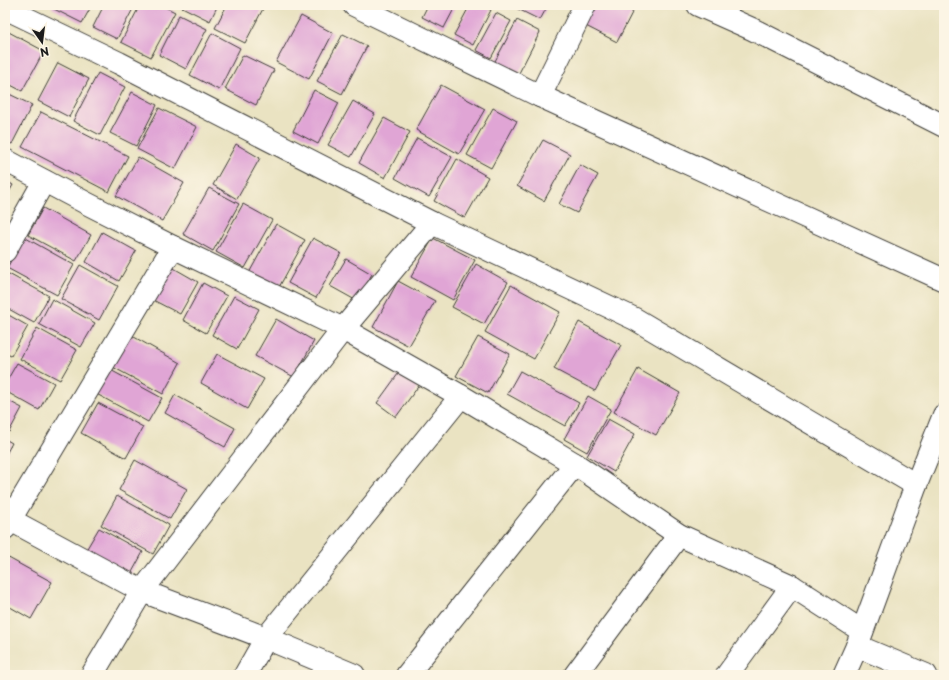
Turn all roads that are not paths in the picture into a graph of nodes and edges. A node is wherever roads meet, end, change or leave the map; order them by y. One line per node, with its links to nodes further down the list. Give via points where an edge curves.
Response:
1 (354, 5): 5 (street)
2 (585, 5): 5 (street)
3 (698, 5): 6 (street, via 752,29)
4 (5, 8): 9 (street, via 119,63)
5 (540, 96): 12 (street)
6 (944, 126)
7 (5, 160): 8 (street)
8 (44, 181): 10 (street); 11 (street)
9 (432, 223): 13 (street); 17 (street, via 635,319)
10 (173, 247): 13 (street); 18 (street)
11 (5, 251)
12 (944, 280)
13 (343, 329): 14 (street); 21 (street)
14 (461, 396): 16 (street); 22 (street)
15 (944, 415): 17 (street)
16 (575, 464): 19 (street); 27 (street)
17 (916, 485): 23 (street)
18 (7, 521): 21 (street)
19 (679, 535): 20 (street); 28 (street)
20 (792, 586): 23 (street); 29 (street)
21 (142, 591): 22 (street); 24 (street)
22 (266, 638): 25 (street); 26 (street)
23 (860, 639): 30 (street); 31 (street)
24 (92, 675)
25 (246, 675)
26 (354, 675)
27 (407, 675)
28 (575, 675)
29 (727, 675)
30 (844, 675)
31 (926, 675)

